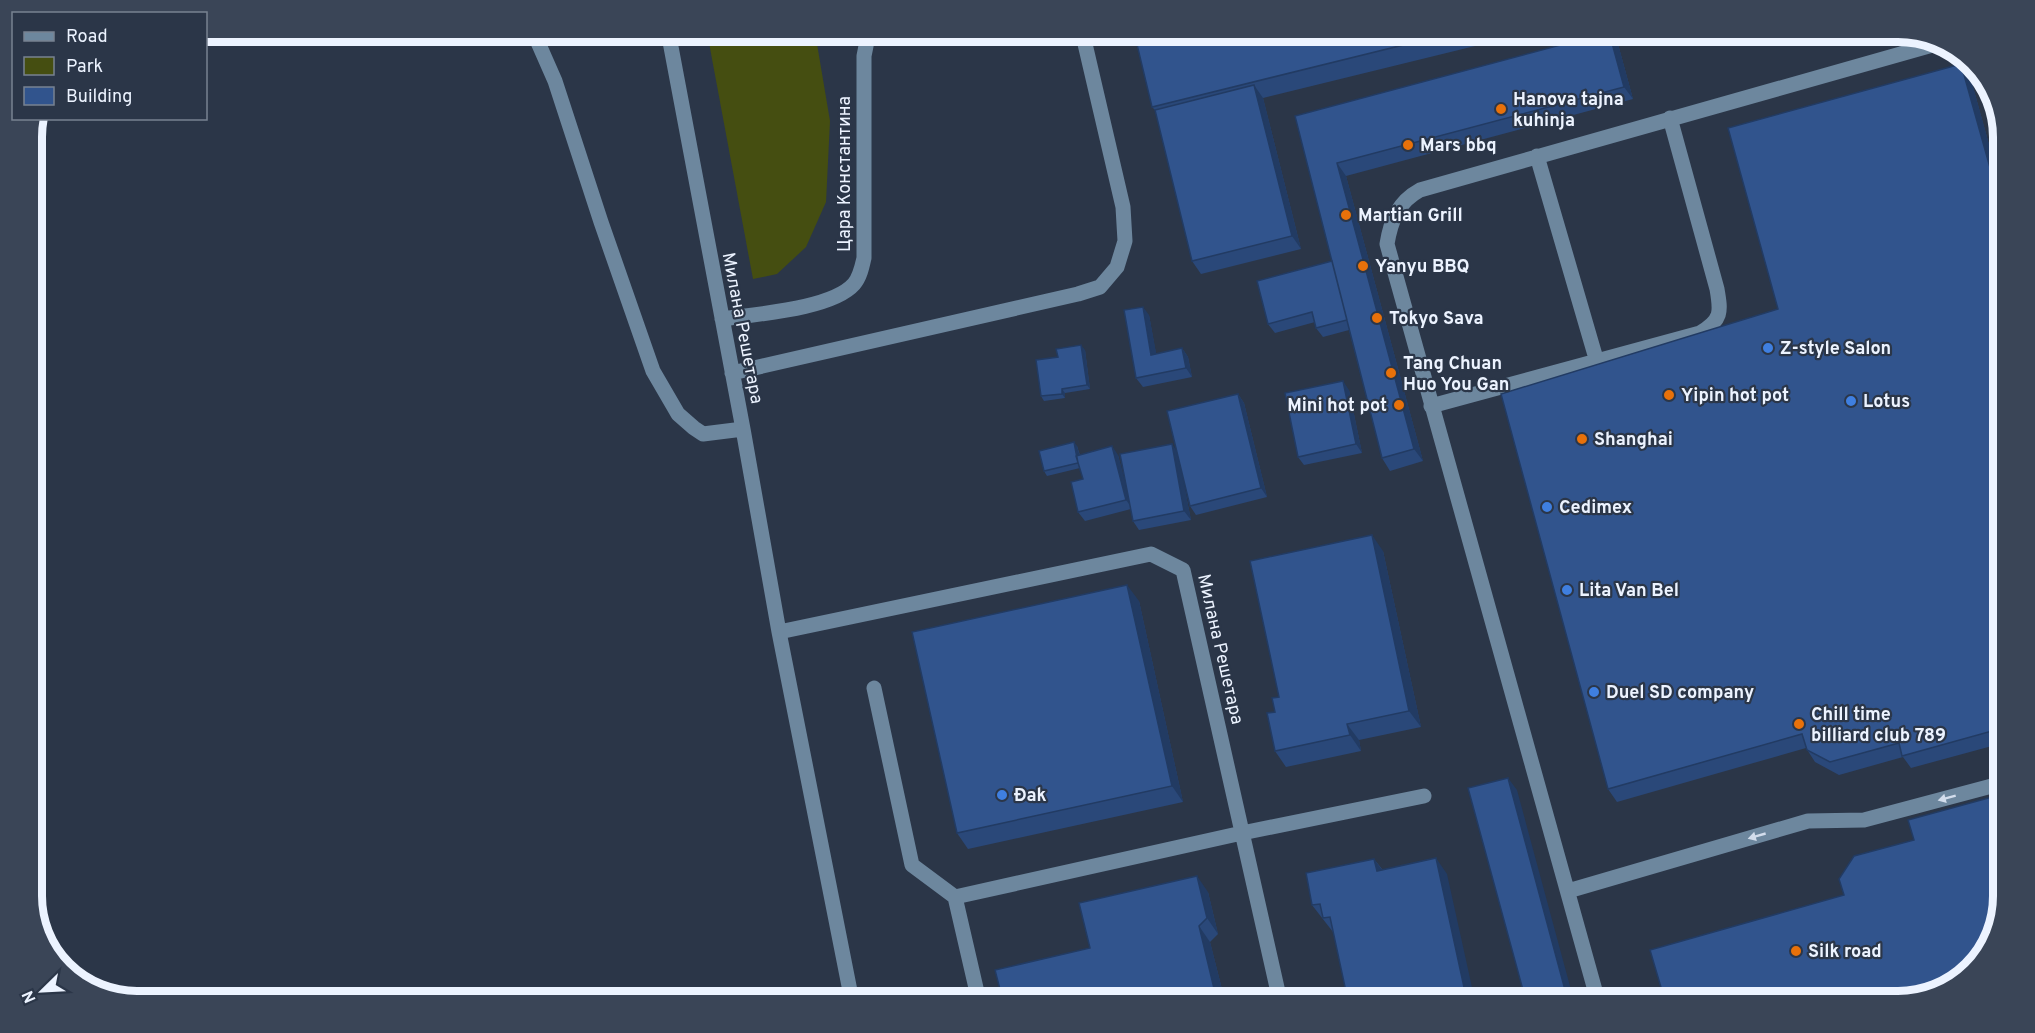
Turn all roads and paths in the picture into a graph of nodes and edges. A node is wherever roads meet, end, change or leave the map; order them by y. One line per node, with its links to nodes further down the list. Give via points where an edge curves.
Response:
1 (537, 42): 12 (street, via 555,81 653,371 678,414 703,434)
2 (670, 42): 8 (street, Милана Решетара)
3 (867, 42): 8 (street, Цара Константина, via 864,258 856,282 847,291 824,301)
4 (1084, 42): 10 (street, via 1124,207 1125,241 1120,259 1100,287)
5 (1927, 47): 6 (street)
6 (1670, 118): 7 (street); 9 (street, via 1720,311 1714,325 1700,333)
7 (1537, 156): 9 (street); 11 (street, via 1420,190 1396,212 1387,244)
8 (722, 319): 10 (street, Милана Решетара)
9 (1597, 362): 11 (street)
10 (732, 373): 12 (street, Милана Решетара)
11 (1431, 406): 18 (street)
12 (743, 429): 13 (street, Милана Решетара)
13 (779, 632): 17 (street, Милана Решетара, via 1151,554 1183,570); 20 (street, Милана Решетара)
14 (874, 688): 19 (street, via 912,865)
15 (1993, 786): 18 (street, one-way to 18, via 1864,820 1808,821)
16 (1424, 796): 17 (street)
17 (1242, 833): 19 (street); 22 (street, Милана Решетара)
18 (1568, 891): 23 (street)
19 (955, 897): 21 (street)
20 (850, 991)
21 (976, 991)
22 (1278, 991)
23 (1595, 991)

